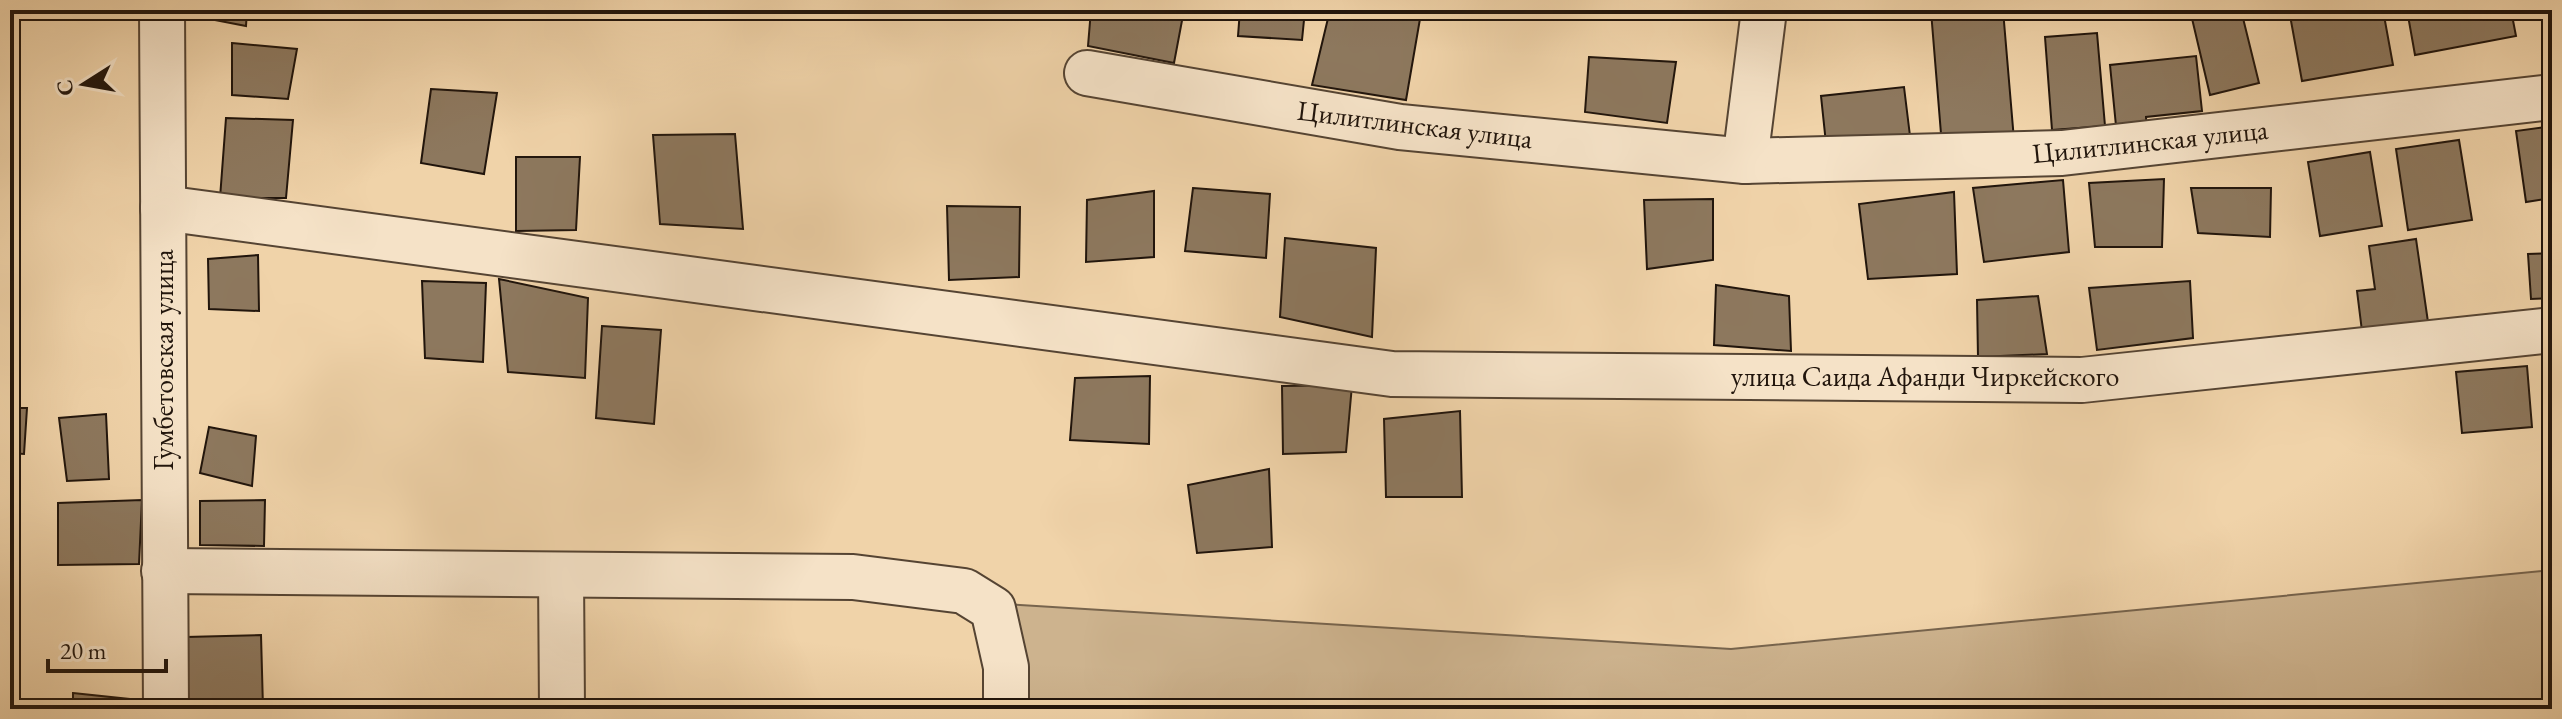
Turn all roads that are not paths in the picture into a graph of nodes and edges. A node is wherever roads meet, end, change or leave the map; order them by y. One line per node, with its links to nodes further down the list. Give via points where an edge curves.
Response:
1 (162, 10): 6 (street, Гумбетовская улица)
2 (1764, 10): 5 (street)
3 (1087, 73): 5 (street, Цилитлинская улица, via 1400,127)
4 (2552, 97): 5 (street, Цилитлинская улица, via 2062,153)
5 (1745, 161)
6 (163, 208): 7 (street, улица Саида Афанди Чиркейского, via 1392,374 2082,380); 8 (street, Гумбетовская улица)
7 (2552, 330)
8 (164, 571): 9 (street); 10 (street, Гумбетовская улица)
9 (561, 575): 11 (street); 12 (street, via 853,577 964,591 993,609 1006,667)
10 (166, 709)
11 (562, 709)
12 (1006, 709)

